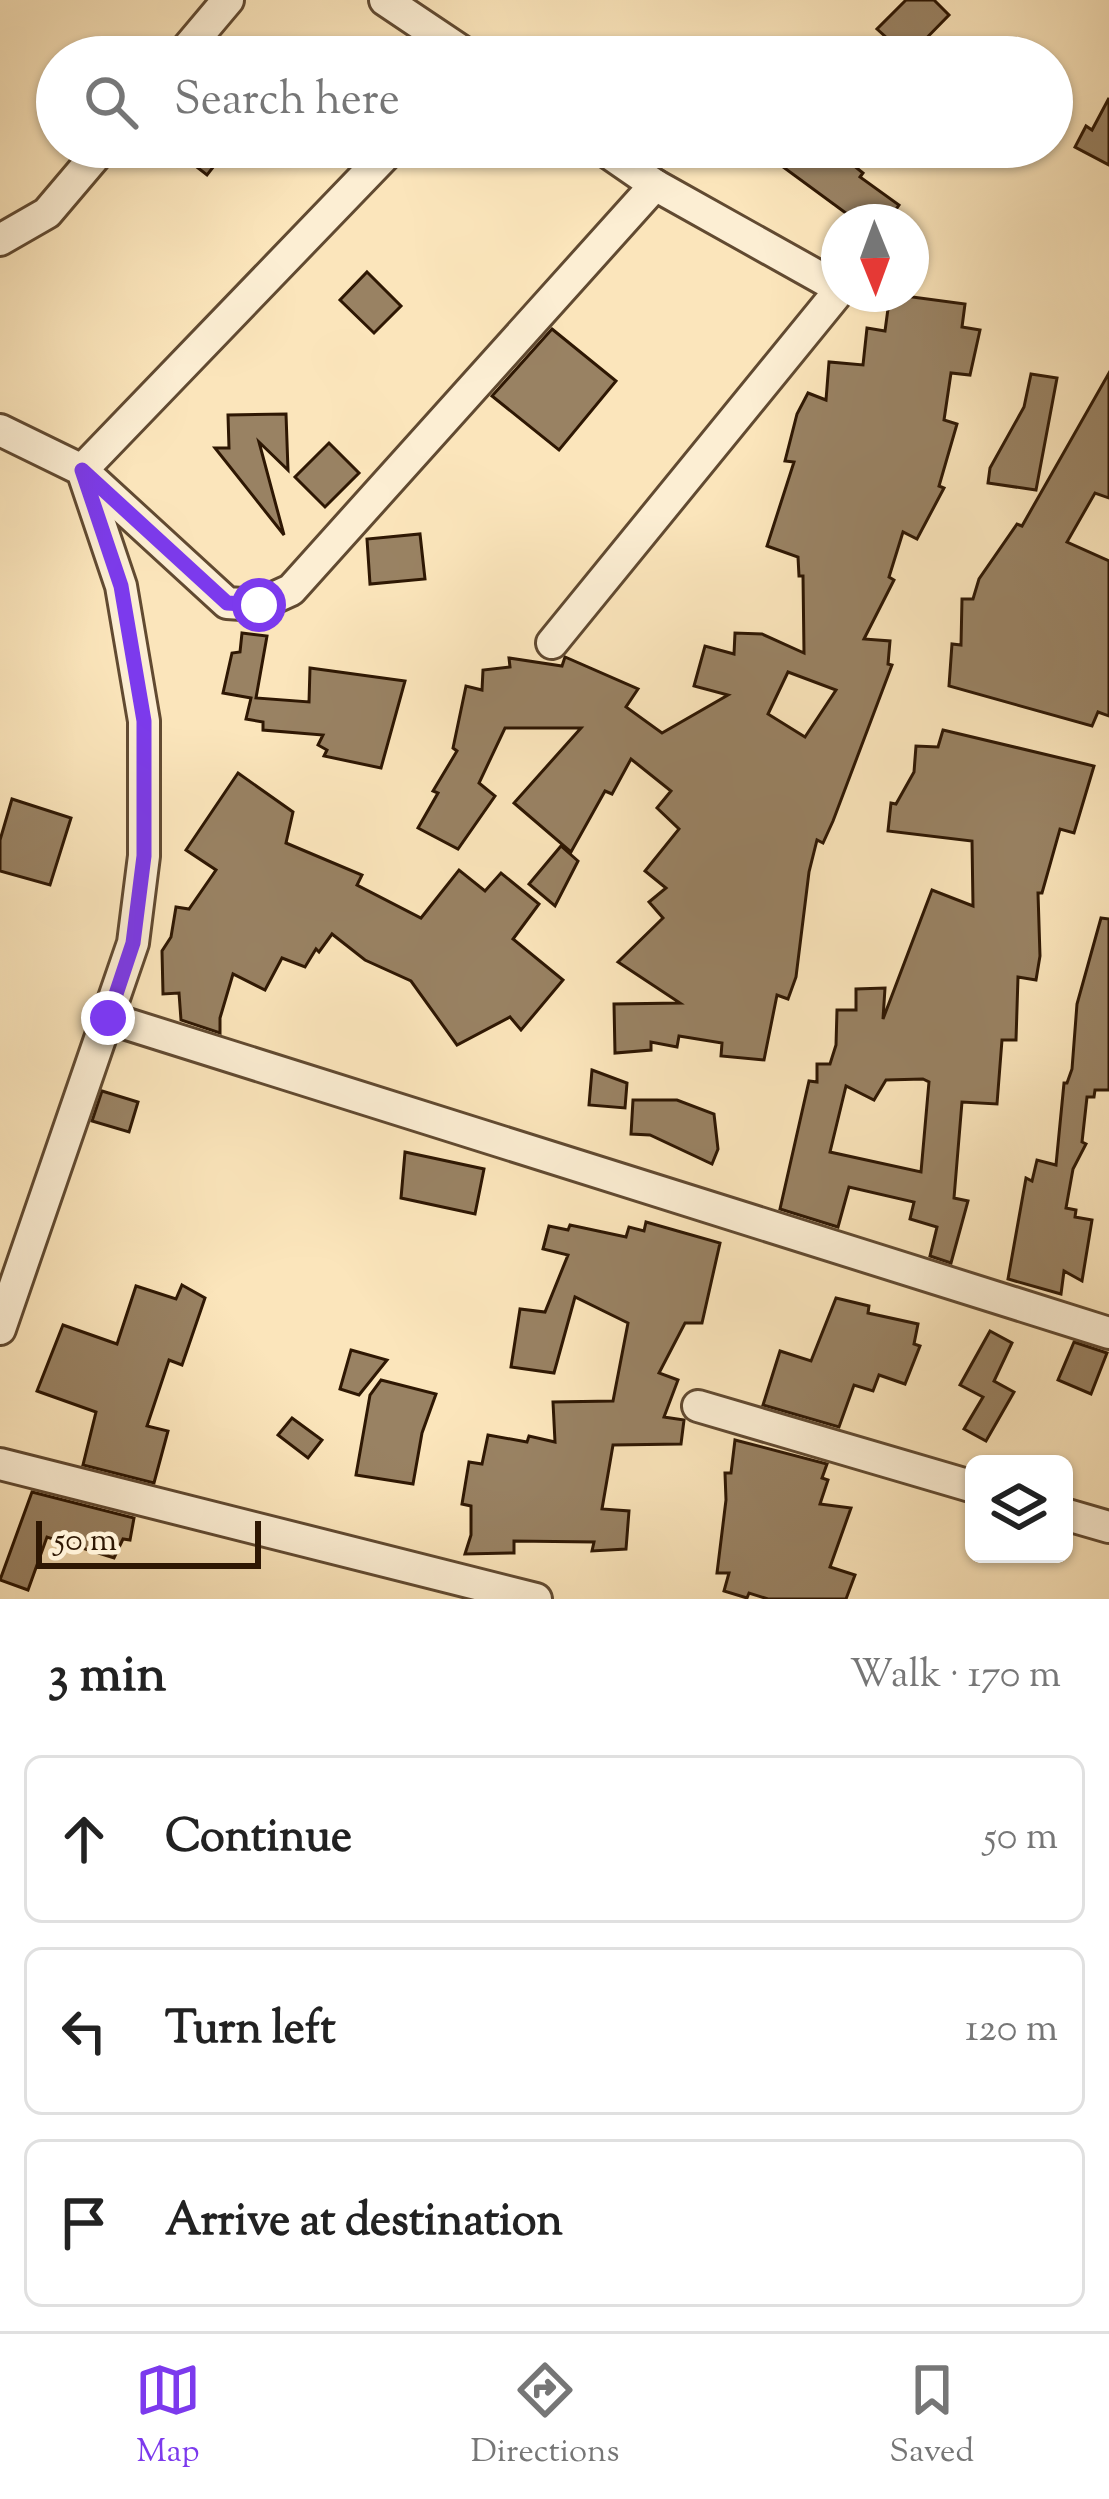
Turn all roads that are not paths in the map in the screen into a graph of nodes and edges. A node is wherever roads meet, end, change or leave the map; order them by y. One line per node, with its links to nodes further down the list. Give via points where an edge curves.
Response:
1 (229, 0): 3 (street)
2 (385, 0): 4 (street)
3 (198, 36)
4 (439, 36)
5 (85, 168): 9 (street, via 46,213)
6 (373, 168): 13 (street)
7 (630, 168): 8 (street)
8 (655, 185): 10 (street); 13 (street, via 291,590 259,605 227,603)
9 (0, 240)
10 (821, 280)
11 (821, 312): 14 (street)
12 (0, 430): 13 (street)
13 (82, 470): 15 (street, via 121,586 144,721 144,856 133,943)
14 (552, 643)
15 (108, 1018): 16 (street); 17 (street)
16 (0, 1329)
17 (1109, 1333)
18 (698, 1406): 20 (street)
19 (0, 1464): 23 (street)
20 (965, 1484)
21 (1073, 1517): 22 (street)
22 (1109, 1527)
23 (536, 1599)

